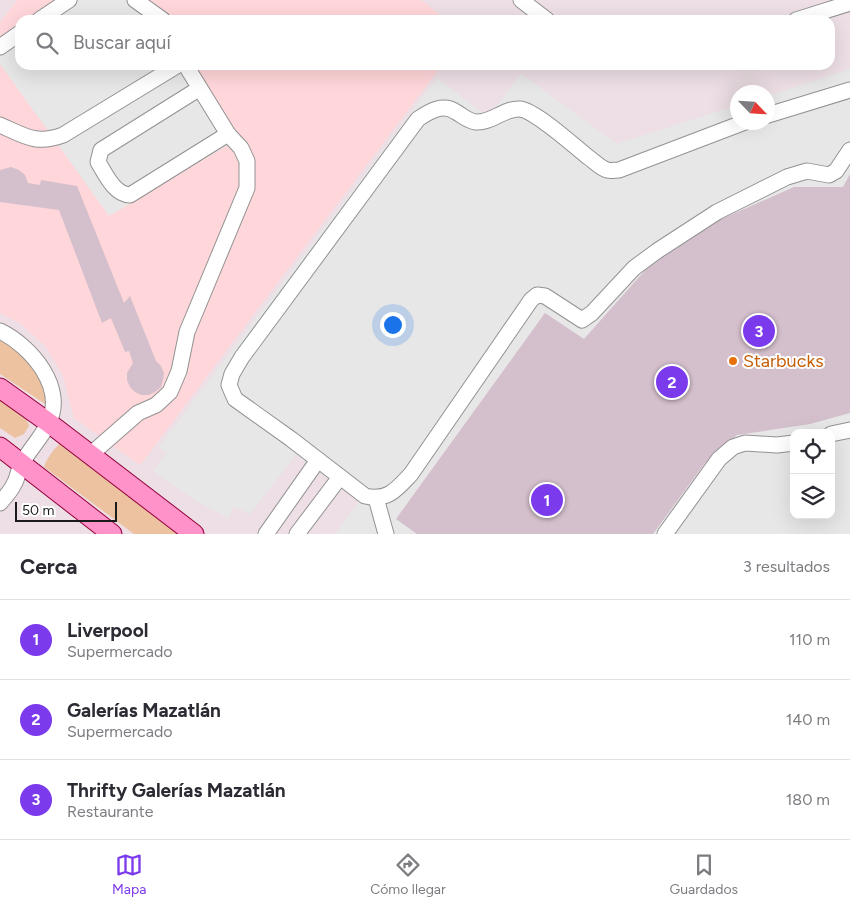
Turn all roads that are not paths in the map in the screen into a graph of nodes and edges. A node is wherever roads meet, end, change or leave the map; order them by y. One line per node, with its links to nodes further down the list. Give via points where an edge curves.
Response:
1 (69, 0): 5 (street)
2 (135, 0): 6 (street)
3 (521, 0): 7 (street)
4 (850, 3): 8 (street)
5 (46, 15)
6 (156, 15)
7 (540, 15)
8 (812, 15)
9 (15, 36): 10 (street)
10 (0, 47)
11 (170, 70): 16 (street, via 52,139 32,140)
12 (189, 70): 13 (street)
13 (200, 88): 18 (street); 18 (street, via 101,150 98,162 116,189 122,195 130,195)
14 (850, 90): 15 (street)
15 (775, 113)
16 (0, 125)
17 (730, 128): 28 (street, via 618,170 610,170 594,162 536,116 520,109 478,122 443,107 418,119 232,374 229,385 235,399)
18 (228, 134): 27 (street, via 241,148 247,161 247,188 187,332 179,371 170,392 156,405 138,413)
19 (850, 150): 31 (street, via 836,171 829,175 807,171 787,176 717,212 634,268 582,320 545,296 537,295 411,474 395,491)
20 (0, 331): 22 (street, via 21,344 48,379 55,400)
21 (0, 388): 22 (main road)
22 (49, 423): 27 (main road); 29 (street)
23 (850, 430): 24 (street)
24 (835, 433)
25 (790, 443): 38 (street, via 733,447 719,459)
26 (0, 447): 29 (main road)
27 (90, 455): 35 (main road)
28 (318, 460): 30 (street); 36 (street)
29 (21, 464): 32 (street, via 14,484); 33 (main road)
30 (340, 476): 31 (street, via 365,496); 37 (street)
31 (376, 498): 34 (street)
32 (0, 503)
33 (104, 532)
34 (388, 532)
35 (194, 534)
36 (266, 534)
37 (297, 534)
38 (665, 534)

